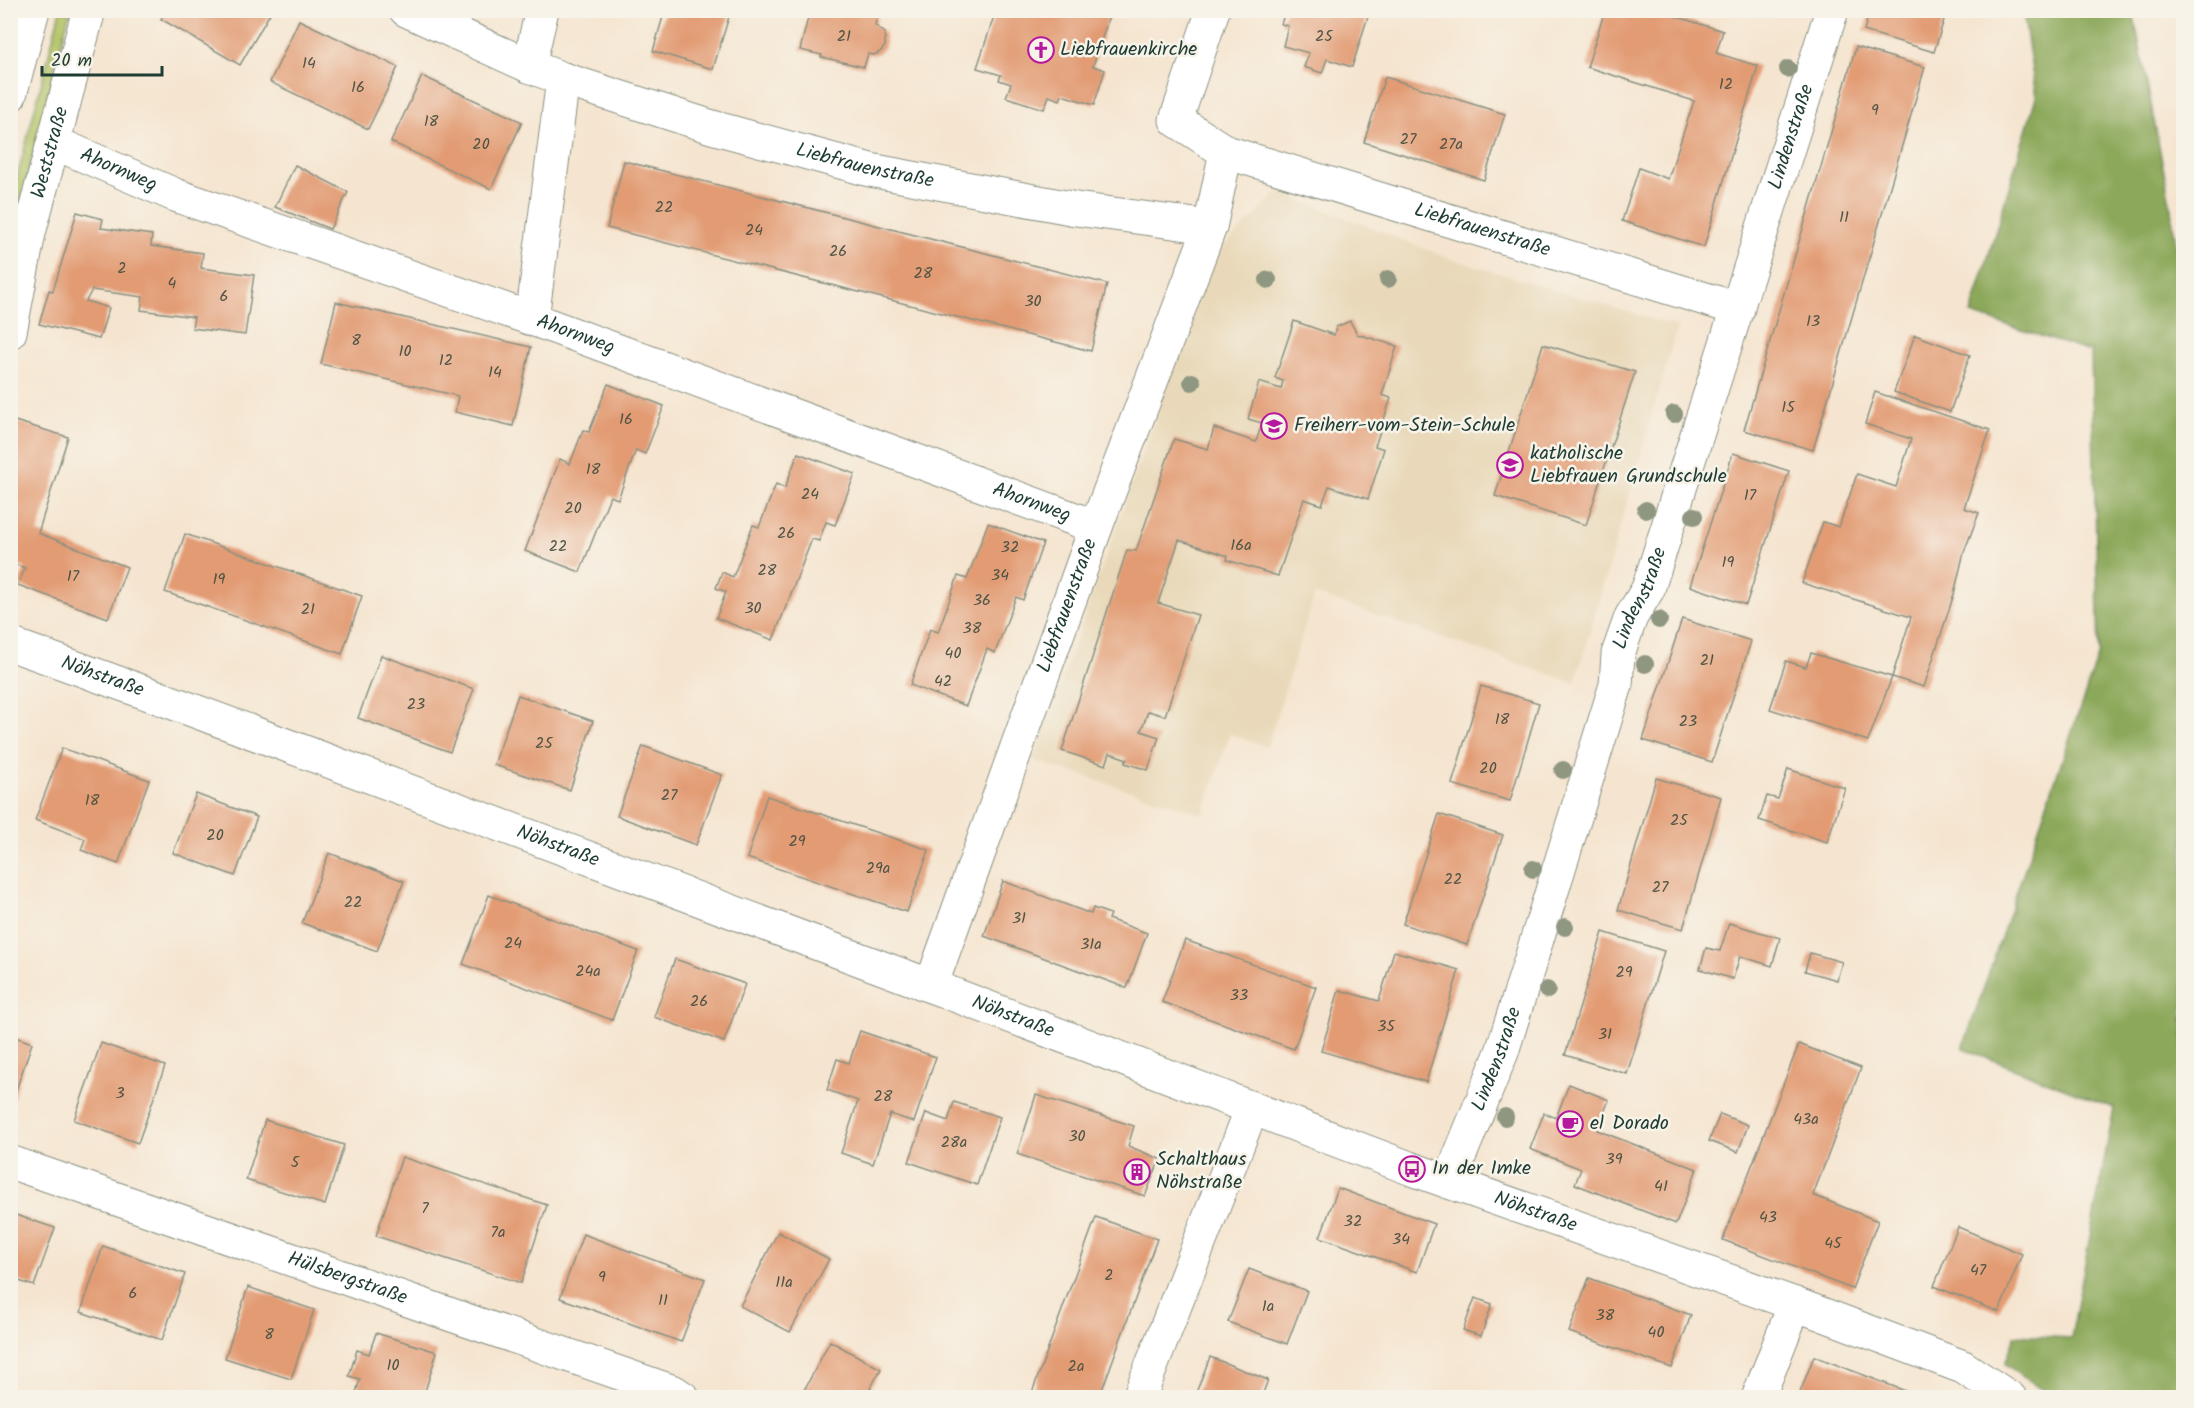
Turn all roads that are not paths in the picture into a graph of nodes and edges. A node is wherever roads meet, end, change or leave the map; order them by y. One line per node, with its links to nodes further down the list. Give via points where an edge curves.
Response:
1 (33, 10): 9 (street)
2 (89, 10): 10 (street, Weststraße)
3 (406, 10): 7 (street, Liebfrauenstraße)
4 (542, 10): 7 (street)
5 (1213, 10): 11 (street, Liebfrauenstraße, via 1176,120)
6 (1832, 10): 13 (street, Lindenstraße)
7 (529, 66): 8 (street, Liebfrauenstraße)
8 (562, 79): 12 (street, Liebfrauenstraße, via 712,127 870,170 1076,209); 14 (street)
9 (10, 95)
10 (55, 142): 14 (street, Ahornweg, via 175,195); 15 (street, Weststraße, via 29,233)
11 (1226, 152): 12 (street, Liebfrauenstraße); 13 (street, Liebfrauenstraße)
12 (1210, 227): 16 (street, Liebfrauenstraße)
13 (1738, 309): 21 (street, Lindenstraße, via 1648,589 1631,617 1618,654 1616,685 1502,1052)
14 (532, 319): 16 (street, Ahornweg)
15 (10, 332)
16 (1096, 527): 18 (street, Liebfrauenstraße)
17 (10, 644): 18 (street, Nöhstraße)
18 (931, 986): 19 (street, Nöhstraße)
19 (1251, 1108): 21 (street, Nöhstraße); 24 (street)
20 (10, 1162): 23 (street, Hülsbergstraße)
21 (1449, 1182): 22 (street, Nöhstraße)
22 (1795, 1304): 25 (street); 26 (street, Nöhstraße, via 1963,1368)
23 (683, 1398)
24 (1139, 1398)
25 (1758, 1398)
26 (2010, 1398)

